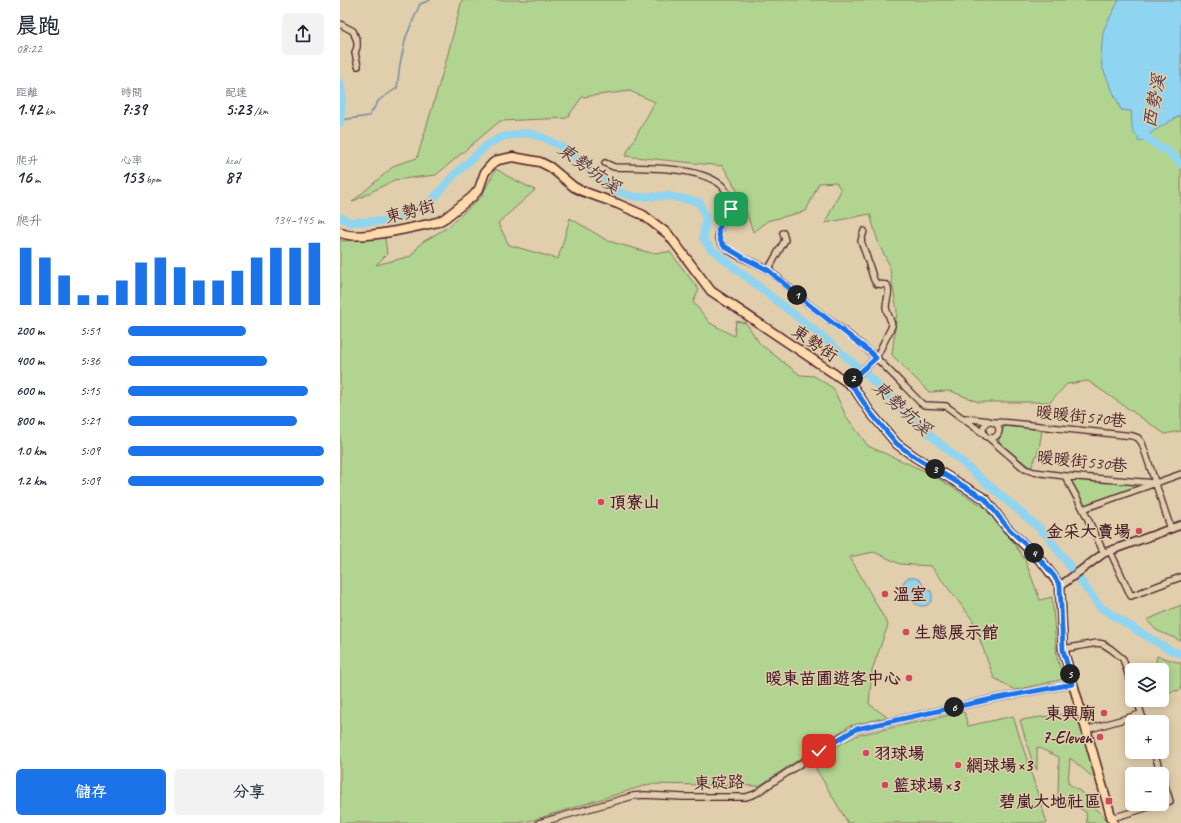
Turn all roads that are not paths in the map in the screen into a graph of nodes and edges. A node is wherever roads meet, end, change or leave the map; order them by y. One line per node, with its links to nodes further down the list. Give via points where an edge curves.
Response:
1 (340, 24): 2 (street, via 353,31 357,41 355,53)
2 (358, 66)
3 (605, 163): 7 (street, via 614,167 687,171 706,176 721,185 726,190 731,209 718,230 720,240 729,250)
4 (864, 231): 8 (street, via 860,241 874,280 877,284 887,285 889,289 886,309 892,321 892,326)
5 (340, 232): 9 (main road, 東勢街, via 349,236 375,235 438,222 472,197 479,189 485,172 498,160 513,156 540,162 582,192 643,215 668,234 711,291)
6 (783, 233): 7 (street, via 785,240)
7 (768, 270): 8 (street, via 869,351)
8 (874, 359): 9 (street); 10 (street, via 924,405 946,406)
9 (851, 380): 21 (main road, 東勢街, via 870,412 897,444 985,499 1008,528)
10 (964, 418): 11 (street, 暖暖街570巷); 12 (street, 暖暖街530巷)
11 (993, 422): 12 (street, via 984,427); 12 (street, via 1000,429 998,434 994,438); 15 (street, 暖暖街570巷, via 1133,436 1142,443)
12 (987, 436): 14 (street, 暖暖街530巷, via 1025,469)
13 (1181, 474): 15 (street, 暖暖街530巷)
14 (1065, 476): 15 (street, 暖暖街530巷); 16 (street)
15 (1155, 483): 16 (street); 18 (street, 暖暖街570巷)
16 (1083, 509): 19 (street)
17 (1181, 525): 18 (street)
18 (1171, 529): 19 (street)
19 (1107, 552): 20 (street, via 1131,596); 21 (street)
20 (1181, 577)
21 (1063, 584): 22 (main road)
22 (1063, 650): 23 (street, via 1103,644 1123,659); 24 (main road)
23 (1125, 665)
24 (1073, 684): 27 (main road); 30 (street, 東碇路, via 856,729 755,794 746,797 633,796)
25 (1138, 707): 26 (street)
26 (1141, 714): 27 (street)
27 (1086, 730): 29 (main road)
28 (1138, 811): 29 (street)
29 (1112, 820)
30 (539, 823)

